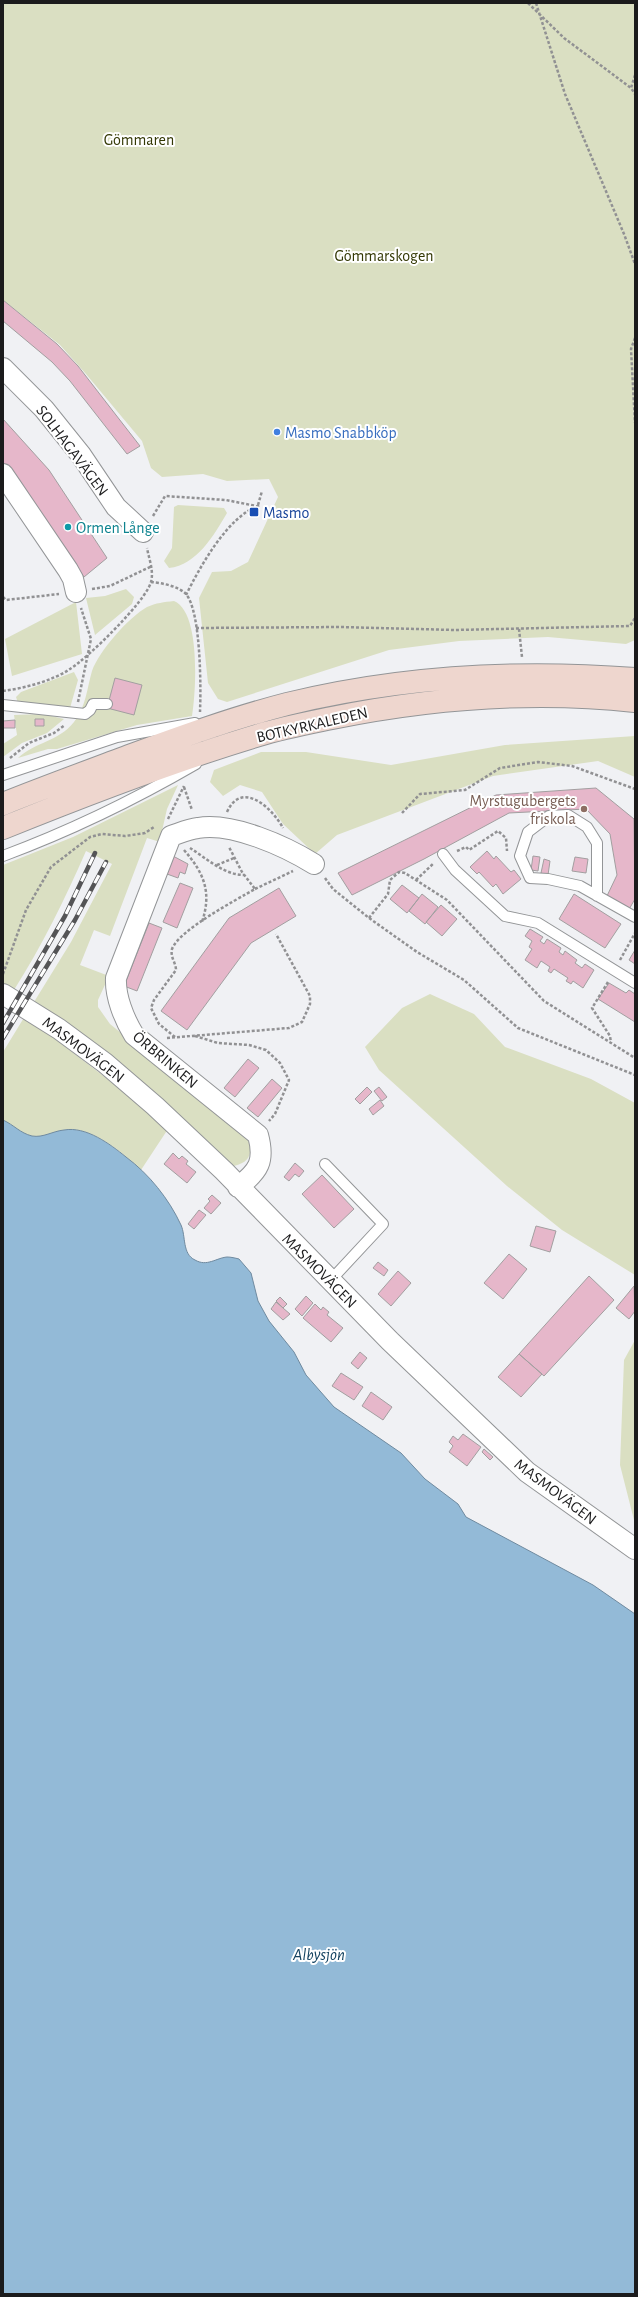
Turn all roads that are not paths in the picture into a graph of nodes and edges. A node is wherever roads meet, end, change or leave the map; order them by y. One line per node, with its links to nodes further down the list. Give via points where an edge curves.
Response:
1 (3, 368): 3 (street, SOLHAGAVÄGEN, via 44,409 81,455 116,507)
2 (3, 474): 4 (street, via 68,570)
3 (143, 532)
4 (76, 592)
5 (635, 679): 9 (main road, BOTKYRKALEDEN, via 523,674 450,678 390,685 317,698)
6 (635, 701): 10 (main road, BOTKYRKALEDEN, via 559,696 432,702 322,720)
7 (107, 704): 8 (lane, via 93,704 88,713)
8 (3, 705)
9 (246, 715): 11 (lane, via 118,737); 12 (main road, BOTKYRKALEDEN, via 180,737)
10 (237, 742): 13 (main road, BOTKYRKALEDEN, via 86,795); 15 (lane, via 100,816)
11 (3, 775)
12 (3, 804)
13 (3, 828)
14 (443, 854): 19 (lane, via 456,870 505,916 538,923)
15 (3, 856)
16 (314, 864): 22 (street, ÖRBRINKEN, via 274,842 223,828 164,827 116,978 116,987 134,1034 258,1135 262,1148 260,1163 251,1176)
17 (598, 896): 17 (lane, via 580,886 530,878 520,856 528,832 549,816 568,815 587,827 596,844); 18 (lane)
18 (635, 917)
19 (635, 984)
20 (3, 994): 22 (street, MASMOVÄGEN, via 39,1015 105,1063 193,1140)
21 (325, 1164): 23 (lane, via 384,1224)
22 (238, 1187): 23 (street, MASMOVÄGEN)
23 (330, 1281): 24 (street, MASMOVÄGEN, via 527,1472)
24 (635, 1549)

